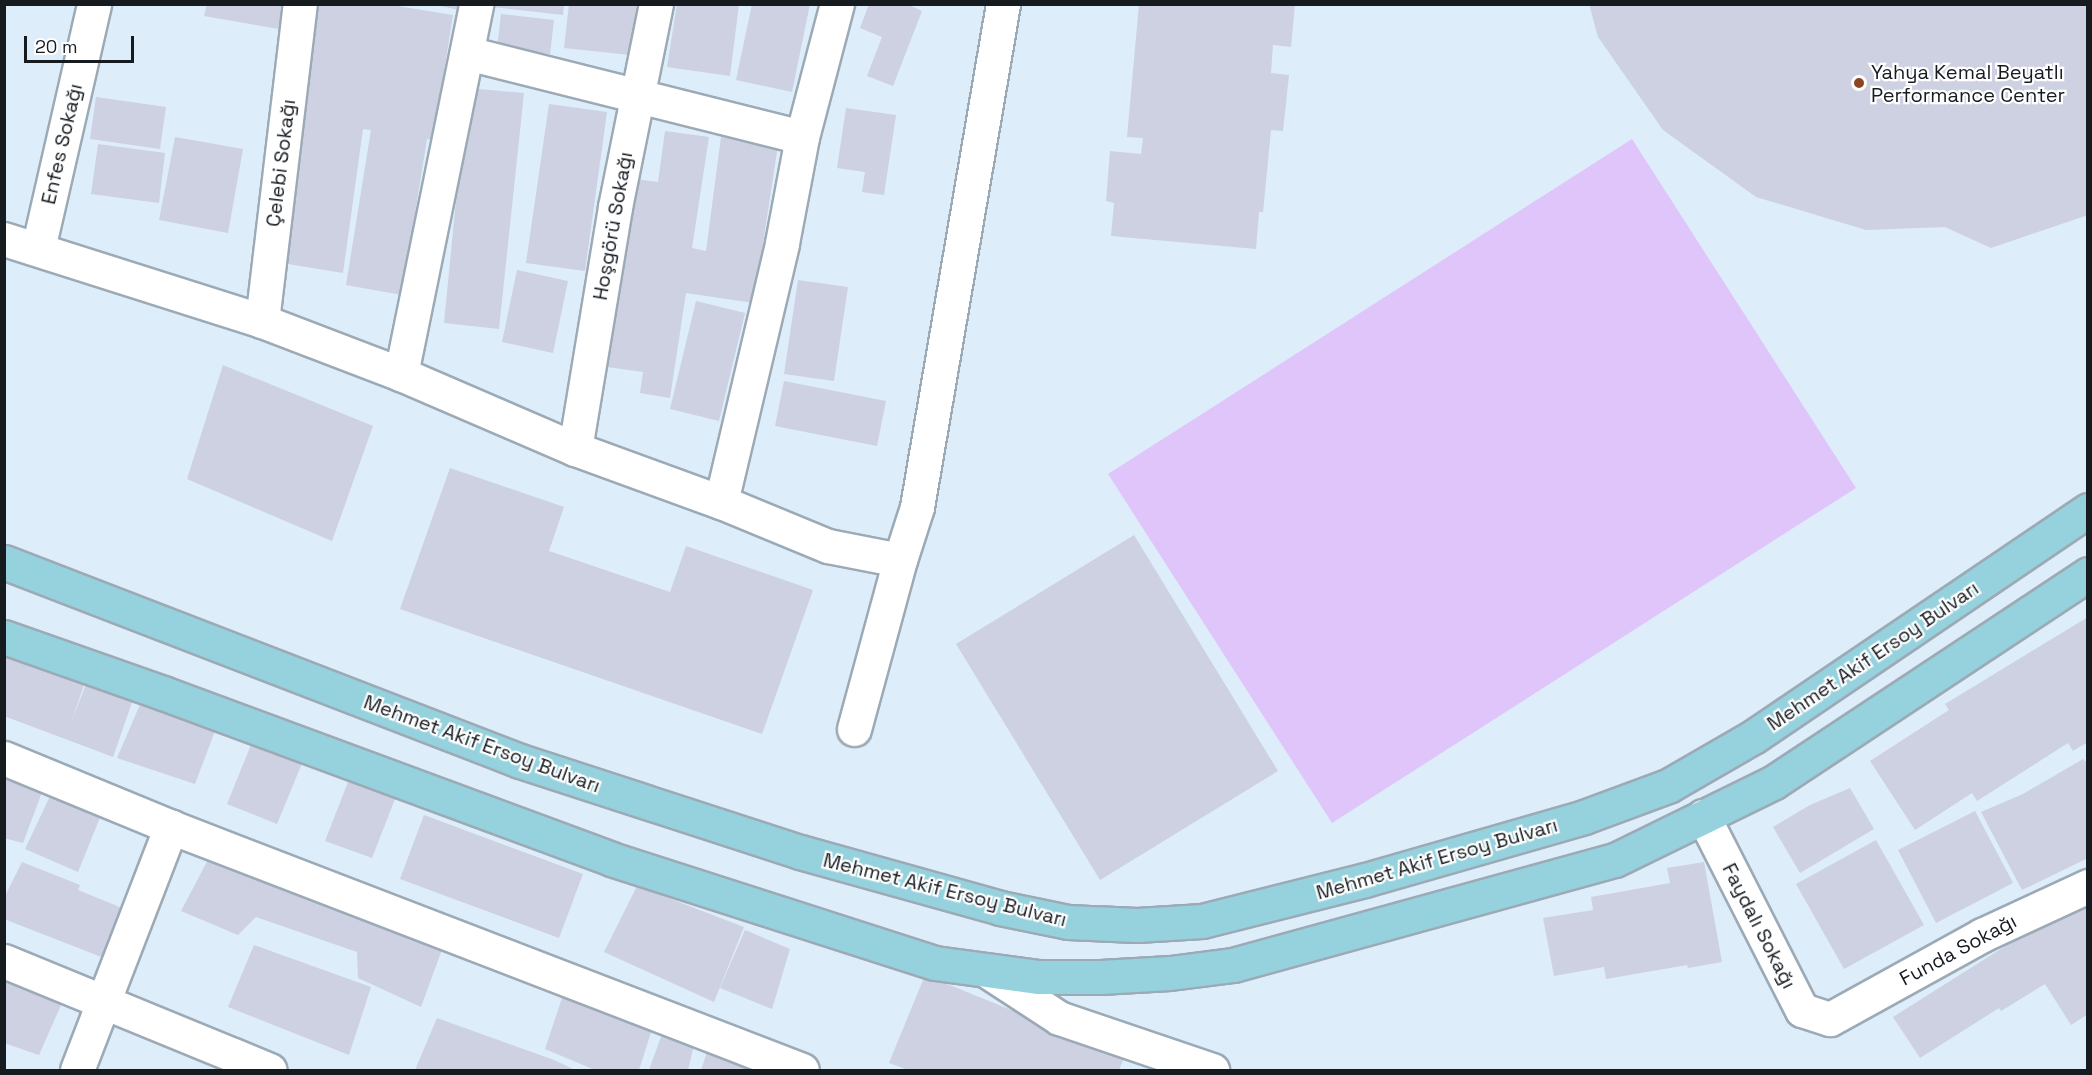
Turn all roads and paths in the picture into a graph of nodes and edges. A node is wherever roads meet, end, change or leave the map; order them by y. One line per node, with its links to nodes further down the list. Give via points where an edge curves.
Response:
1 (94, 4): 11 (street, Enfes Sokağı)
2 (300, 4): 12 (street, Çelebi Sokağı)
3 (476, 4): 7 (street)
4 (656, 4): 8 (street, Hoşgörü Sokağı)
5 (837, 4): 9 (street)
6 (1003, 4): 17 (street, via 917,507)
7 (467, 53): 8 (street); 13 (street)
8 (638, 96): 9 (street); 14 (street, Hoşgörü Sokağı, via 615,207)
9 (802, 137): 15 (street, via 782,243)
10 (4, 239): 11 (street)
11 (38, 249): 12 (street)
12 (262, 321): 13 (street)
13 (401, 374): 14 (street)
14 (575, 449): 15 (street)
15 (721, 502): 17 (street, via 828,546)
16 (2088, 510): 18 (main road, Mehmet Akif Ersoy Bulvarı, via 1753,736 1668,786 1584,817 1365,880 1202,921 1137,925 1068,922 1011,910 800,852 520,761)
17 (900, 560): 21 (street)
18 (4, 562)
19 (2088, 574): 23 (main road, via 1774,782)
20 (4, 637): 27 (main road, via 611,859 935,963)
21 (854, 729)
22 (4, 758): 24 (street)
23 (1703, 816): 27 (main road, via 1615,860 1233,964 1100,977 1039,977); 29 (street, Faydalı Sokağı, via 1802,1010)
24 (171, 827): 28 (street); 32 (street)
25 (2088, 886): 29 (street, Funda Sokağı, via 1982,935)
26 (4, 961): 28 (street)
27 (987, 971): 33 (street, via 1059,1018)
28 (101, 1003): 30 (street); 31 (street)
29 (1830, 1019)
30 (76, 1071)
31 (270, 1071)
32 (802, 1071)
33 (1212, 1071)

